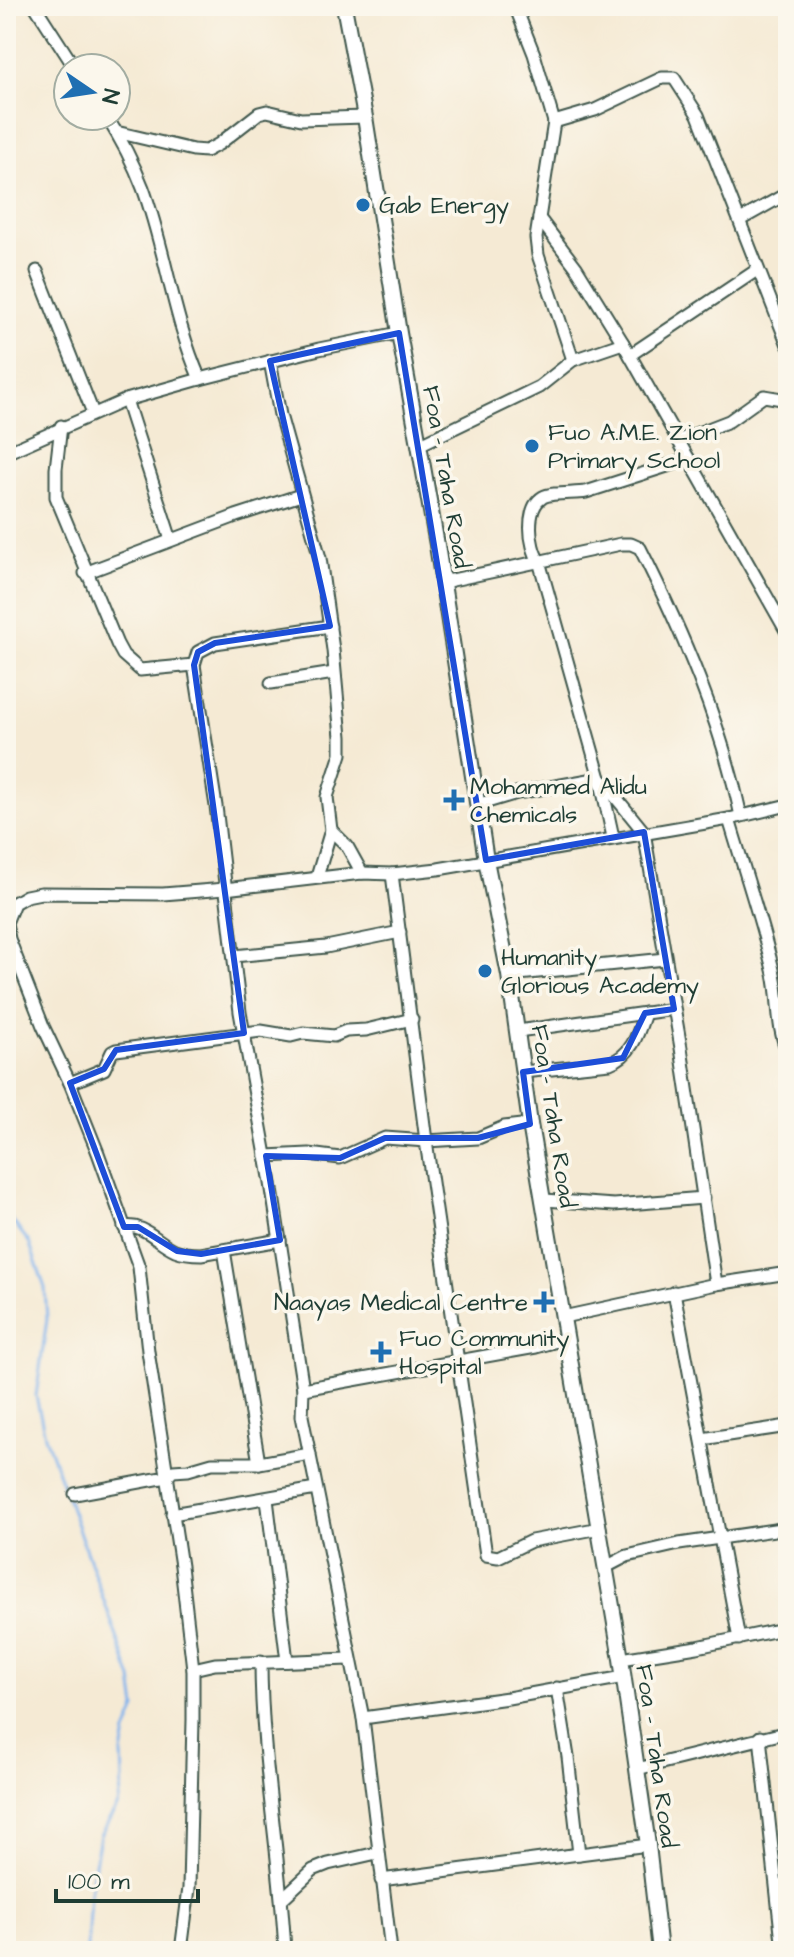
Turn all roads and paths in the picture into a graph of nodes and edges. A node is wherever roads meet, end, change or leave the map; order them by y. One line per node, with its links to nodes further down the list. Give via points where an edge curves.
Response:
1 (35, 6): 4 (street)
2 (515, 6): 6 (street)
3 (347, 7): 5 (street, Foa - Taha Road)
4 (65, 52)
5 (365, 117): 7 (street, via 301,119 267,111 206,151); 15 (street, Foa - Taha Road)
6 (554, 122): 9 (street); 10 (street, via 595,110 662,78 674,78 698,115)
7 (116, 132): 21 (street, via 142,186)
8 (788, 193): 10 (street)
9 (539, 218): 16 (street); 19 (street, via 538,255)
10 (740, 220): 11 (street)
11 (757, 270): 14 (street); 18 (street)
12 (37, 271): 24 (street)
13 (788, 304): 14 (street)
14 (775, 310): 17 (street)
15 (399, 333): 20 (street); 27 (street, Foa - Taha Road)
16 (623, 343): 18 (street); 19 (street)
17 (788, 345)
18 (630, 355): 26 (street)
19 (573, 360): 27 (street, via 539,387)
20 (270, 361): 21 (street); 30 (street)
21 (200, 379): 22 (street)
22 (126, 400): 24 (street); 31 (street)
23 (788, 400): 26 (street, via 764,396 729,421)
24 (93, 413): 25 (street)
25 (61, 426): 28 (street); 33 (street, via 56,497)
26 (680, 440): 29 (street)
27 (419, 445): 34 (street, Foa - Taha Road)
28 (8, 449)
29 (689, 459): 32 (street, via 586,492 542,497 533,512 530,540); 36 (street)
30 (301, 495): 31 (street); 35 (street, via 320,558)
31 (171, 540): 33 (street)
32 (539, 561): 34 (street); 40 (street); 43 (street, via 621,544 640,548 717,724 730,765)
33 (85, 573): 37 (street, via 117,644 132,664 140,670)
34 (443, 582): 41 (street, Foa - Taha Road)
35 (330, 626): 37 (street, via 215,643 198,652); 38 (street)
36 (788, 634)
37 (194, 665): 51 (street)
38 (334, 673): 39 (street); 44 (street, via 341,754 327,797)
39 (271, 683)
40 (600, 778): 41 (street); 45 (street); 46 (street)
41 (477, 805): 47 (street, Foa - Taha Road)
42 (788, 805): 43 (street)
43 (735, 817): 45 (street); 56 (street)
44 (331, 830): 48 (street); 50 (street)
45 (644, 832): 46 (street); 54 (street)
46 (613, 837): 47 (street)
47 (486, 860): 49 (street); 55 (street, Foa - Taha Road)
48 (362, 873): 49 (street); 50 (street)
49 (392, 874): 52 (street)
50 (317, 877): 51 (street)
51 (225, 889): 53 (street); 64 (street, via 41,893 14,903 6,923 9,939)
52 (400, 932): 53 (street, via 326,947); 59 (street)
53 (234, 956): 61 (street)
54 (665, 959): 55 (street); 57 (street)
55 (509, 975): 60 (street, Foa - Taha Road)
56 (784, 1002): 62 (street, via 781,1034)
57 (674, 1009): 58 (street); 68 (street)
58 (645, 1013): 60 (street); 63 (street, via 623,1058)
59 (412, 1019): 61 (street, via 334,1036); 66 (street)
60 (518, 1031): 63 (street, Foa - Taha Road)
61 (244, 1033): 64 (street, via 116,1050 104,1069); 67 (street)
62 (788, 1052)
63 (523, 1072): 65 (street, Foa - Taha Road)
64 (70, 1083): 70 (street)
65 (530, 1124): 66 (street, via 478,1138); 69 (street, Foa - Taha Road)
66 (426, 1141): 67 (street, via 378,1139 340,1158); 78 (street)
67 (266, 1156): 71 (street)
68 (704, 1198): 69 (street, via 614,1205); 74 (street)
69 (545, 1200): 76 (street, Foa - Taha Road)
70 (124, 1227): 72 (street, via 138,1227 177,1251); 84 (street, via 139,1267)
71 (280, 1240): 72 (street); 79 (street)
72 (224, 1250): 83 (street)
73 (788, 1273): 74 (street)
74 (716, 1284): 75 (street)
75 (674, 1292): 76 (street); 81 (street)
76 (563, 1317): 77 (street, Foa - Taha Road)
77 (567, 1338): 78 (street); 89 (street, Foa - Taha Road)
78 (457, 1361): 79 (street); 89 (street, via 486,1555 498,1557 531,1541)
79 (303, 1389): 82 (street)
80 (788, 1426): 81 (street)
81 (702, 1439): 91 (street)
82 (310, 1454): 83 (street); 85 (street)
83 (259, 1463): 84 (street, via 212,1463)
84 (167, 1477): 86 (street); 88 (street)
85 (316, 1489): 87 (street); 95 (street)
86 (75, 1494)
87 (267, 1499): 88 (street); 98 (street)
88 (172, 1514): 99 (street)
89 (600, 1528): 92 (street, Foa - Taha Road)
90 (788, 1528): 91 (street)
91 (721, 1540): 92 (street, via 627,1556); 94 (street)
92 (606, 1567): 96 (street, Foa - Taha Road)
93 (788, 1628): 94 (street)
94 (739, 1639): 96 (street)
95 (349, 1659): 98 (street); 102 (street)
96 (621, 1659): 100 (street, Foa - Taha Road)
97 (261, 1661): 98 (street); 99 (street); 110 (street)
98 (287, 1661)
99 (193, 1669): 111 (street, via 189,1888)
100 (624, 1677): 101 (street); 105 (street, Foa - Taha Road)
101 (557, 1688): 102 (street); 108 (street)
102 (363, 1718): 107 (street)
103 (788, 1732): 104 (street)
104 (760, 1737): 105 (street); 115 (street)
105 (637, 1769): 106 (street, Foa - Taha Road)
106 (648, 1845): 108 (street); 114 (street, Foa - Taha Road)
107 (377, 1853): 109 (street); 110 (street, via 313,1870)
108 (579, 1854): 109 (street)
109 (381, 1880): 113 (street)
110 (282, 1899): 112 (street)
111 (181, 1951)
112 (285, 1951)
113 (391, 1951)
114 (660, 1951)
115 (783, 1951)

